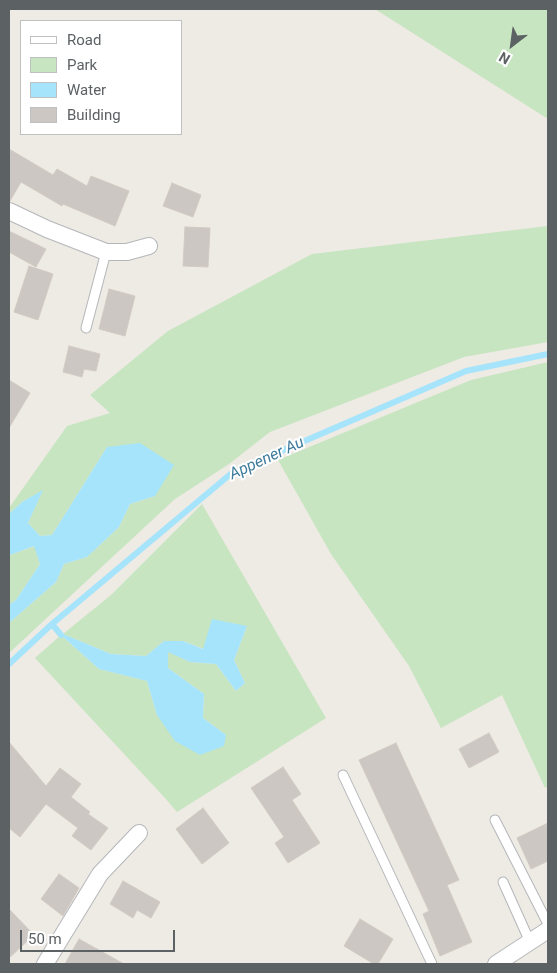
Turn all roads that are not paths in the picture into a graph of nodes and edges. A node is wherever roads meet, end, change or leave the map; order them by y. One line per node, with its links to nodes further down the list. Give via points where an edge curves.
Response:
1 (9, 211): 3 (street)
2 (149, 246): 3 (street, via 127,252)
3 (106, 252): 4 (lane)
4 (86, 328)
5 (343, 775): 13 (lane)
6 (495, 820): 9 (lane)
7 (139, 833): 12 (street, via 100,874)
8 (503, 882): 11 (lane)
9 (548, 924)
10 (548, 930): 11 (street)
11 (530, 942): 14 (street)
12 (45, 964)
13 (432, 964)
14 (496, 964)

